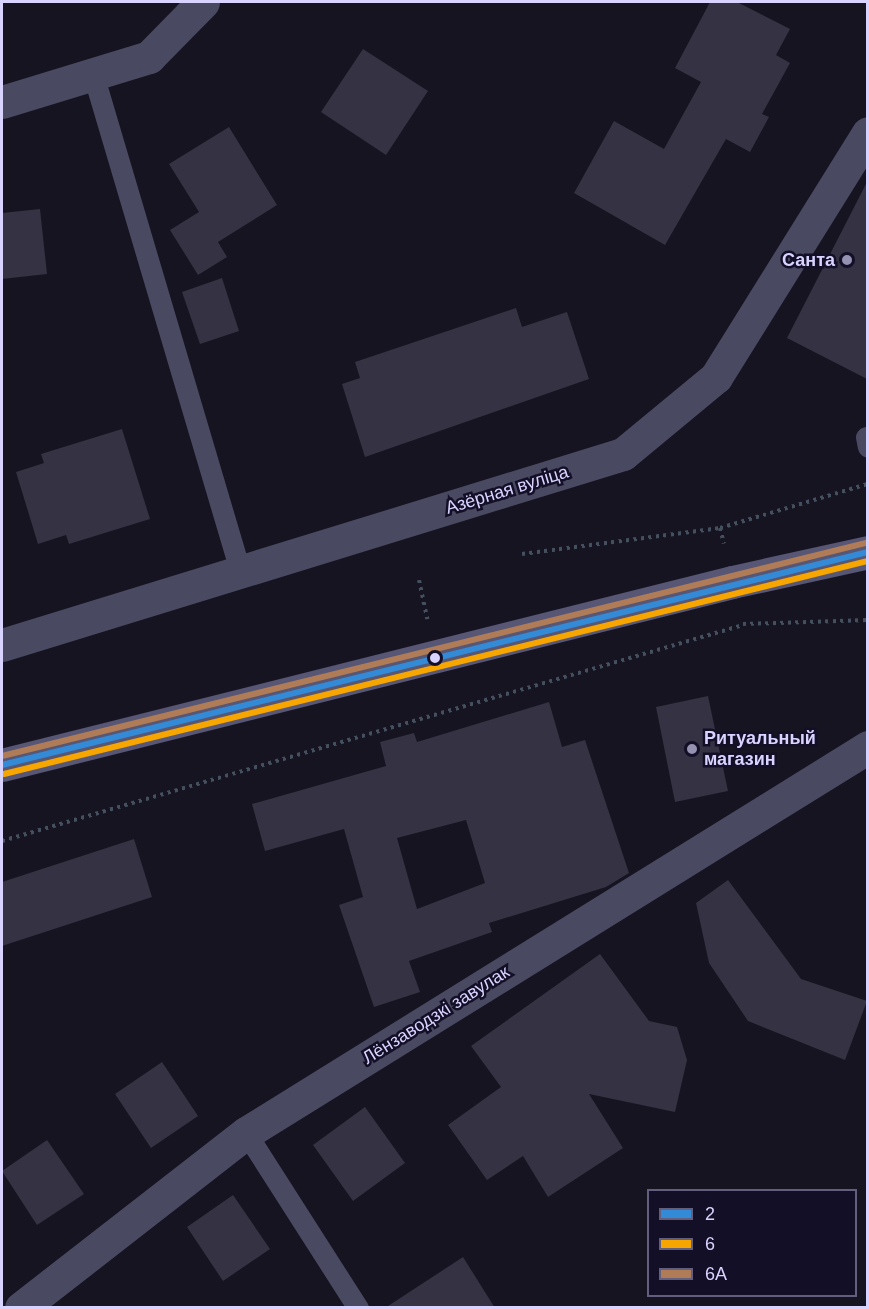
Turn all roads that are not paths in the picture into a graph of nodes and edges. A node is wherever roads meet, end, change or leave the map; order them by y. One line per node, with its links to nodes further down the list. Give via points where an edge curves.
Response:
1 (203, 2): 2 (street, via 149,57)
2 (93, 74): 3 (street); 6 (lane)
3 (2, 102)
4 (867, 133): 6 (street, Азёрная вуліца, via 716,377 623,454)
5 (867, 552): 9 (street, via 709,587)
6 (241, 574): 7 (street, Азёрная вуліца)
7 (2, 645)
8 (867, 747): 10 (street, Лёнзаводзкі завулак)
9 (2, 765)
10 (246, 1133): 11 (street, Лёнзаводзкі завулак); 12 (lane)
11 (21, 1308)
12 (358, 1308)

